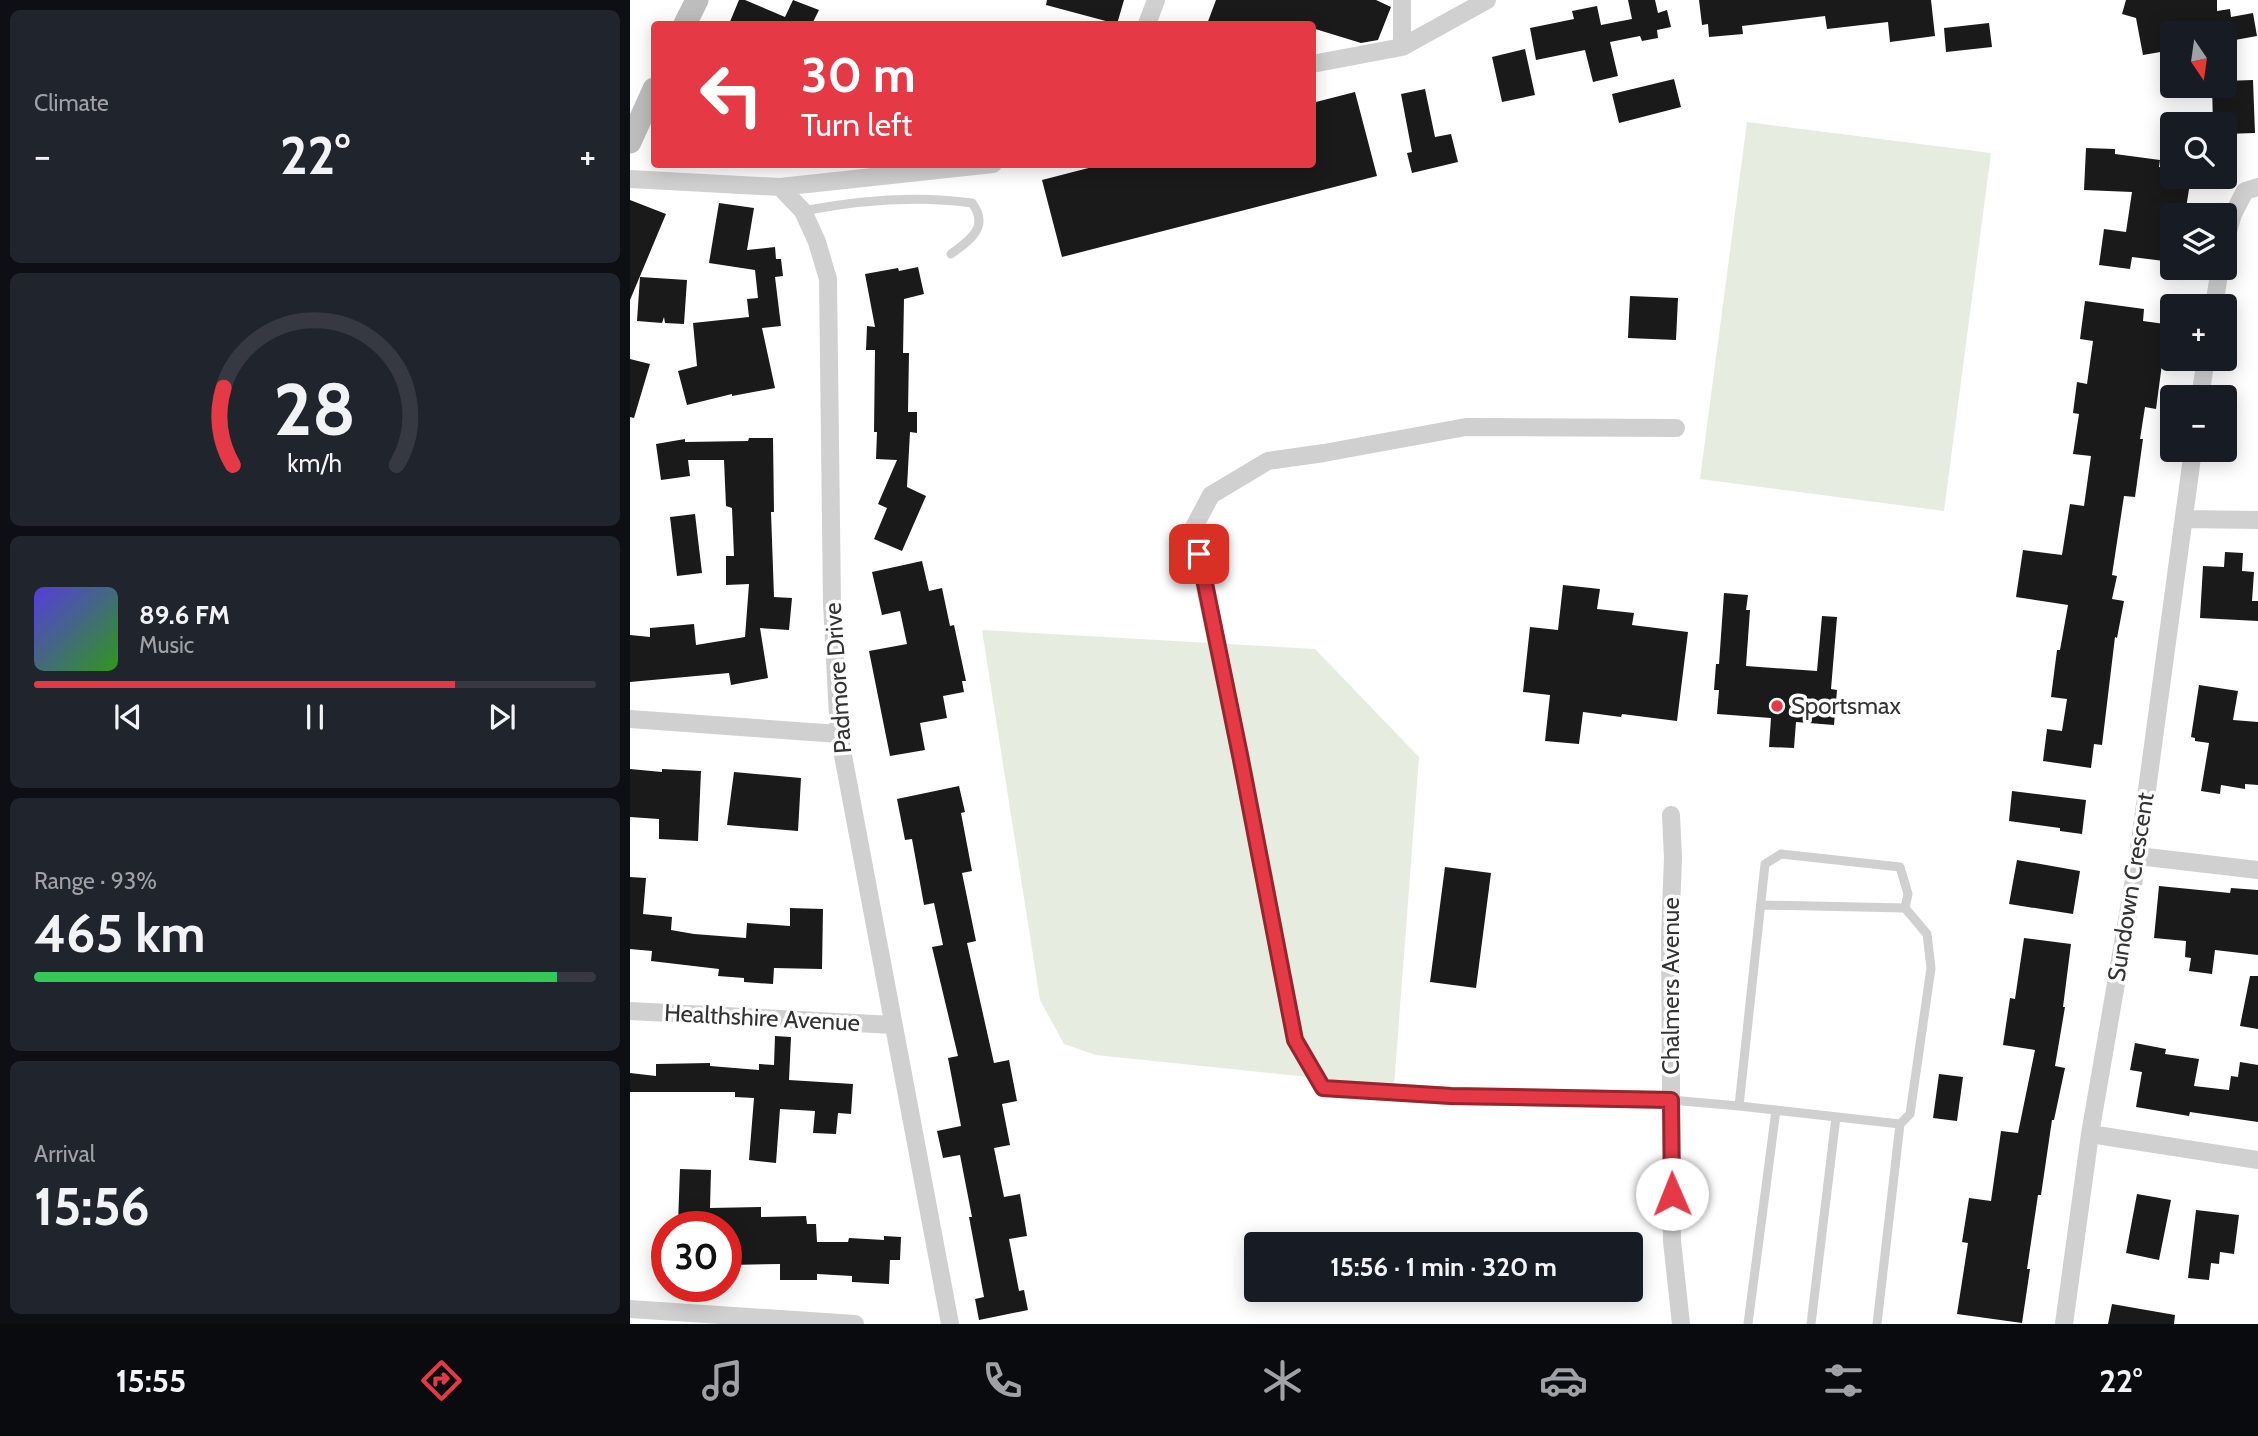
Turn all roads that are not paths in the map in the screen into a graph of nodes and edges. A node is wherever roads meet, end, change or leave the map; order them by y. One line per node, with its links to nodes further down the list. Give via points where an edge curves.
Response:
1 (696, 0): 5 (main road)
2 (1156, 0): 6 (street)
3 (1402, 0): 7 (street)
4 (1487, 0): 7 (street)
5 (686, 21)
6 (1148, 21)
7 (1402, 47): 8 (street)
8 (1316, 63)
9 (651, 95): 10 (main road)
10 (632, 133)
11 (956, 168): 13 (street)
12 (630, 179): 13 (street)
13 (780, 187): 16 (street, Padmore Drive)
14 (2258, 187): 15 (street, via 2245,191)
15 (2237, 207)
16 (803, 211): 17 (lane, via 853,202 939,198 972,203 980,220 973,238); 23 (street, Padmore Drive, via 828,279 832,604)
17 (951, 254)
18 (1676, 428): 31 (street, via 1466,427 1268,461 1211,495 1194,529 1295,1040 1323,1088 1451,1096)
19 (2191, 462): 20 (street, Sundown Crescent)
20 (2184, 519): 21 (street); 25 (street, Sundown Crescent)
21 (2258, 520)
22 (630, 719): 23 (street)
23 (839, 734): 30 (street, Padmore Drive)
24 (1671, 815): 31 (street, Chalmers Avenue)
25 (2138, 856): 26 (street); 36 (street, Sundown Crescent)
26 (2258, 870)
27 (1761, 905): 28 (lane); 28 (lane, via 1765,864 1781,854 1900,867 1908,894); 32 (lane)
28 (1905, 908): 35 (lane, via 1927,934 1931,968 1910,1114)
29 (630, 1011): 30 (street, Healthshire Avenue)
30 (893, 1025): 40 (street, Padmore Drive)
31 (1671, 1100): 32 (lane); 41 (street, Chalmers Avenue, via 1672,1241)
32 (1739, 1106): 33 (lane)
33 (1776, 1110): 34 (lane); 42 (lane)
34 (1836, 1117): 35 (lane); 43 (lane)
35 (1900, 1124): 44 (lane)
36 (2090, 1134): 37 (street); 45 (street, Sundown Crescent)
37 (2258, 1160)
38 (630, 1309): 39 (street)
39 (855, 1324)
40 (950, 1324)
41 (1681, 1324)
42 (1748, 1324)
43 (1811, 1324)
44 (1877, 1324)
45 (2064, 1324)

